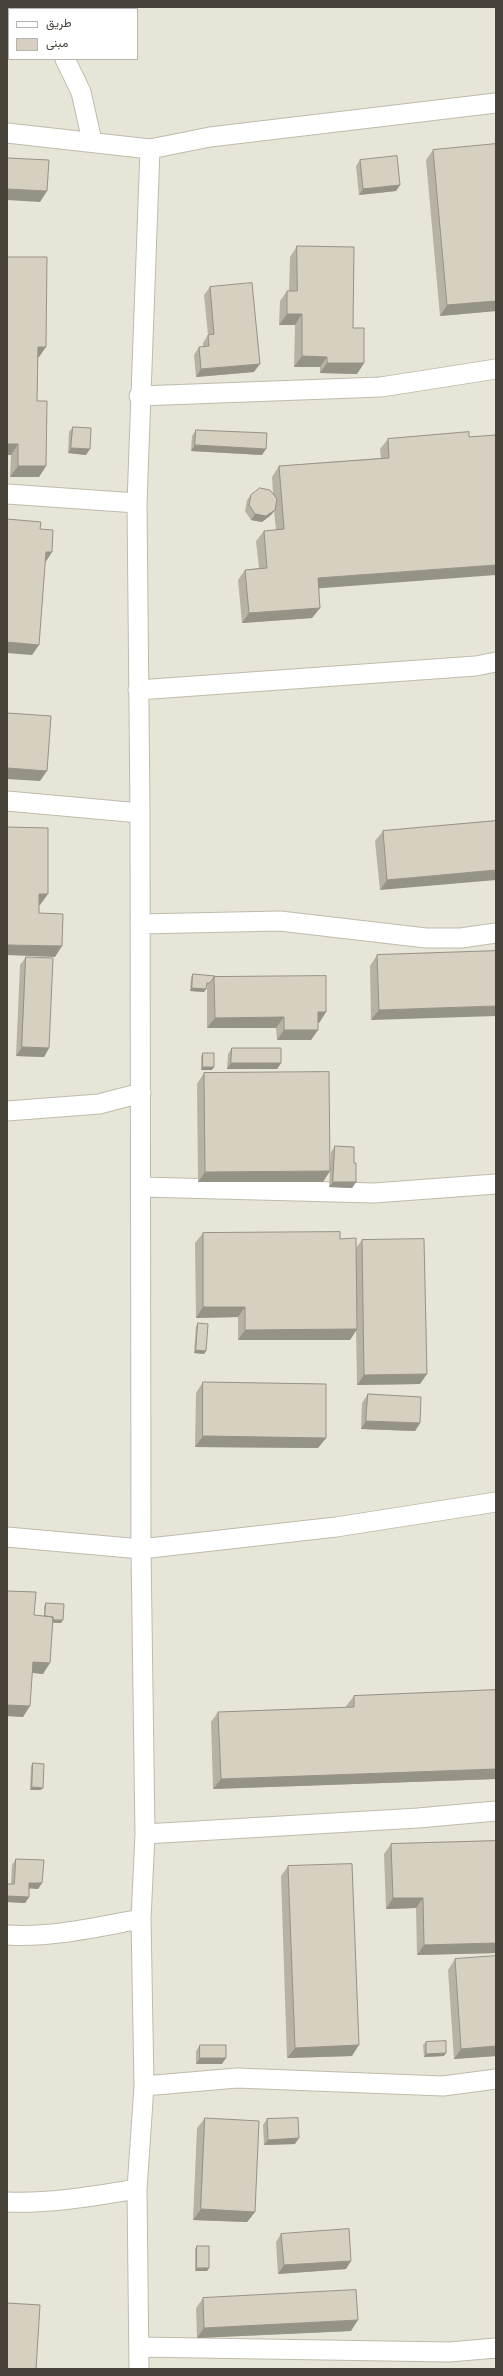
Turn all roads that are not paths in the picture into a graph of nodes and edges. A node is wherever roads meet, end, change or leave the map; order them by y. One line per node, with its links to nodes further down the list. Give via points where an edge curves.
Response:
1 (65, 60): 4 (street, via 81,92)
2 (496, 103): 5 (street, via 210,137)
3 (7, 133): 4 (street)
4 (92, 141): 5 (street)
5 (150, 149): 7 (street)
6 (496, 369): 7 (street, via 381,387)
7 (140, 396): 9 (street)
8 (7, 494): 9 (street)
9 (137, 503): 11 (street)
10 (496, 662): 11 (street, via 476,666)
11 (138, 690): 13 (street)
12 (7, 801): 13 (street)
13 (140, 813): 14 (street)
14 (140, 924): 15 (street, via 280,920 426,938 461,938); 16 (street)
15 (496, 933)
16 (141, 1093): 17 (street, via 99,1104); 19 (street)
17 (7, 1111)
18 (496, 1184): 19 (street, via 374,1193)
19 (141, 1187): 22 (street)
20 (496, 1502): 22 (street, via 336,1527)
21 (7, 1537): 22 (street)
22 (141, 1549): 24 (street)
23 (496, 1811): 24 (street)
24 (145, 1834): 25 (street)
25 (141, 1919): 26 (street, via 61,1933); 28 (street)
26 (7, 1935)
27 (496, 2079): 28 (street, via 443,2086 237,2078)
28 (144, 2086): 29 (street)
29 (136, 2189): 30 (street, via 80,2198 28,2203); 31 (street)
30 (7, 2202)
31 (139, 2347): 32 (street, via 449,2352); 33 (street)
32 (496, 2348)
33 (139, 2369)

